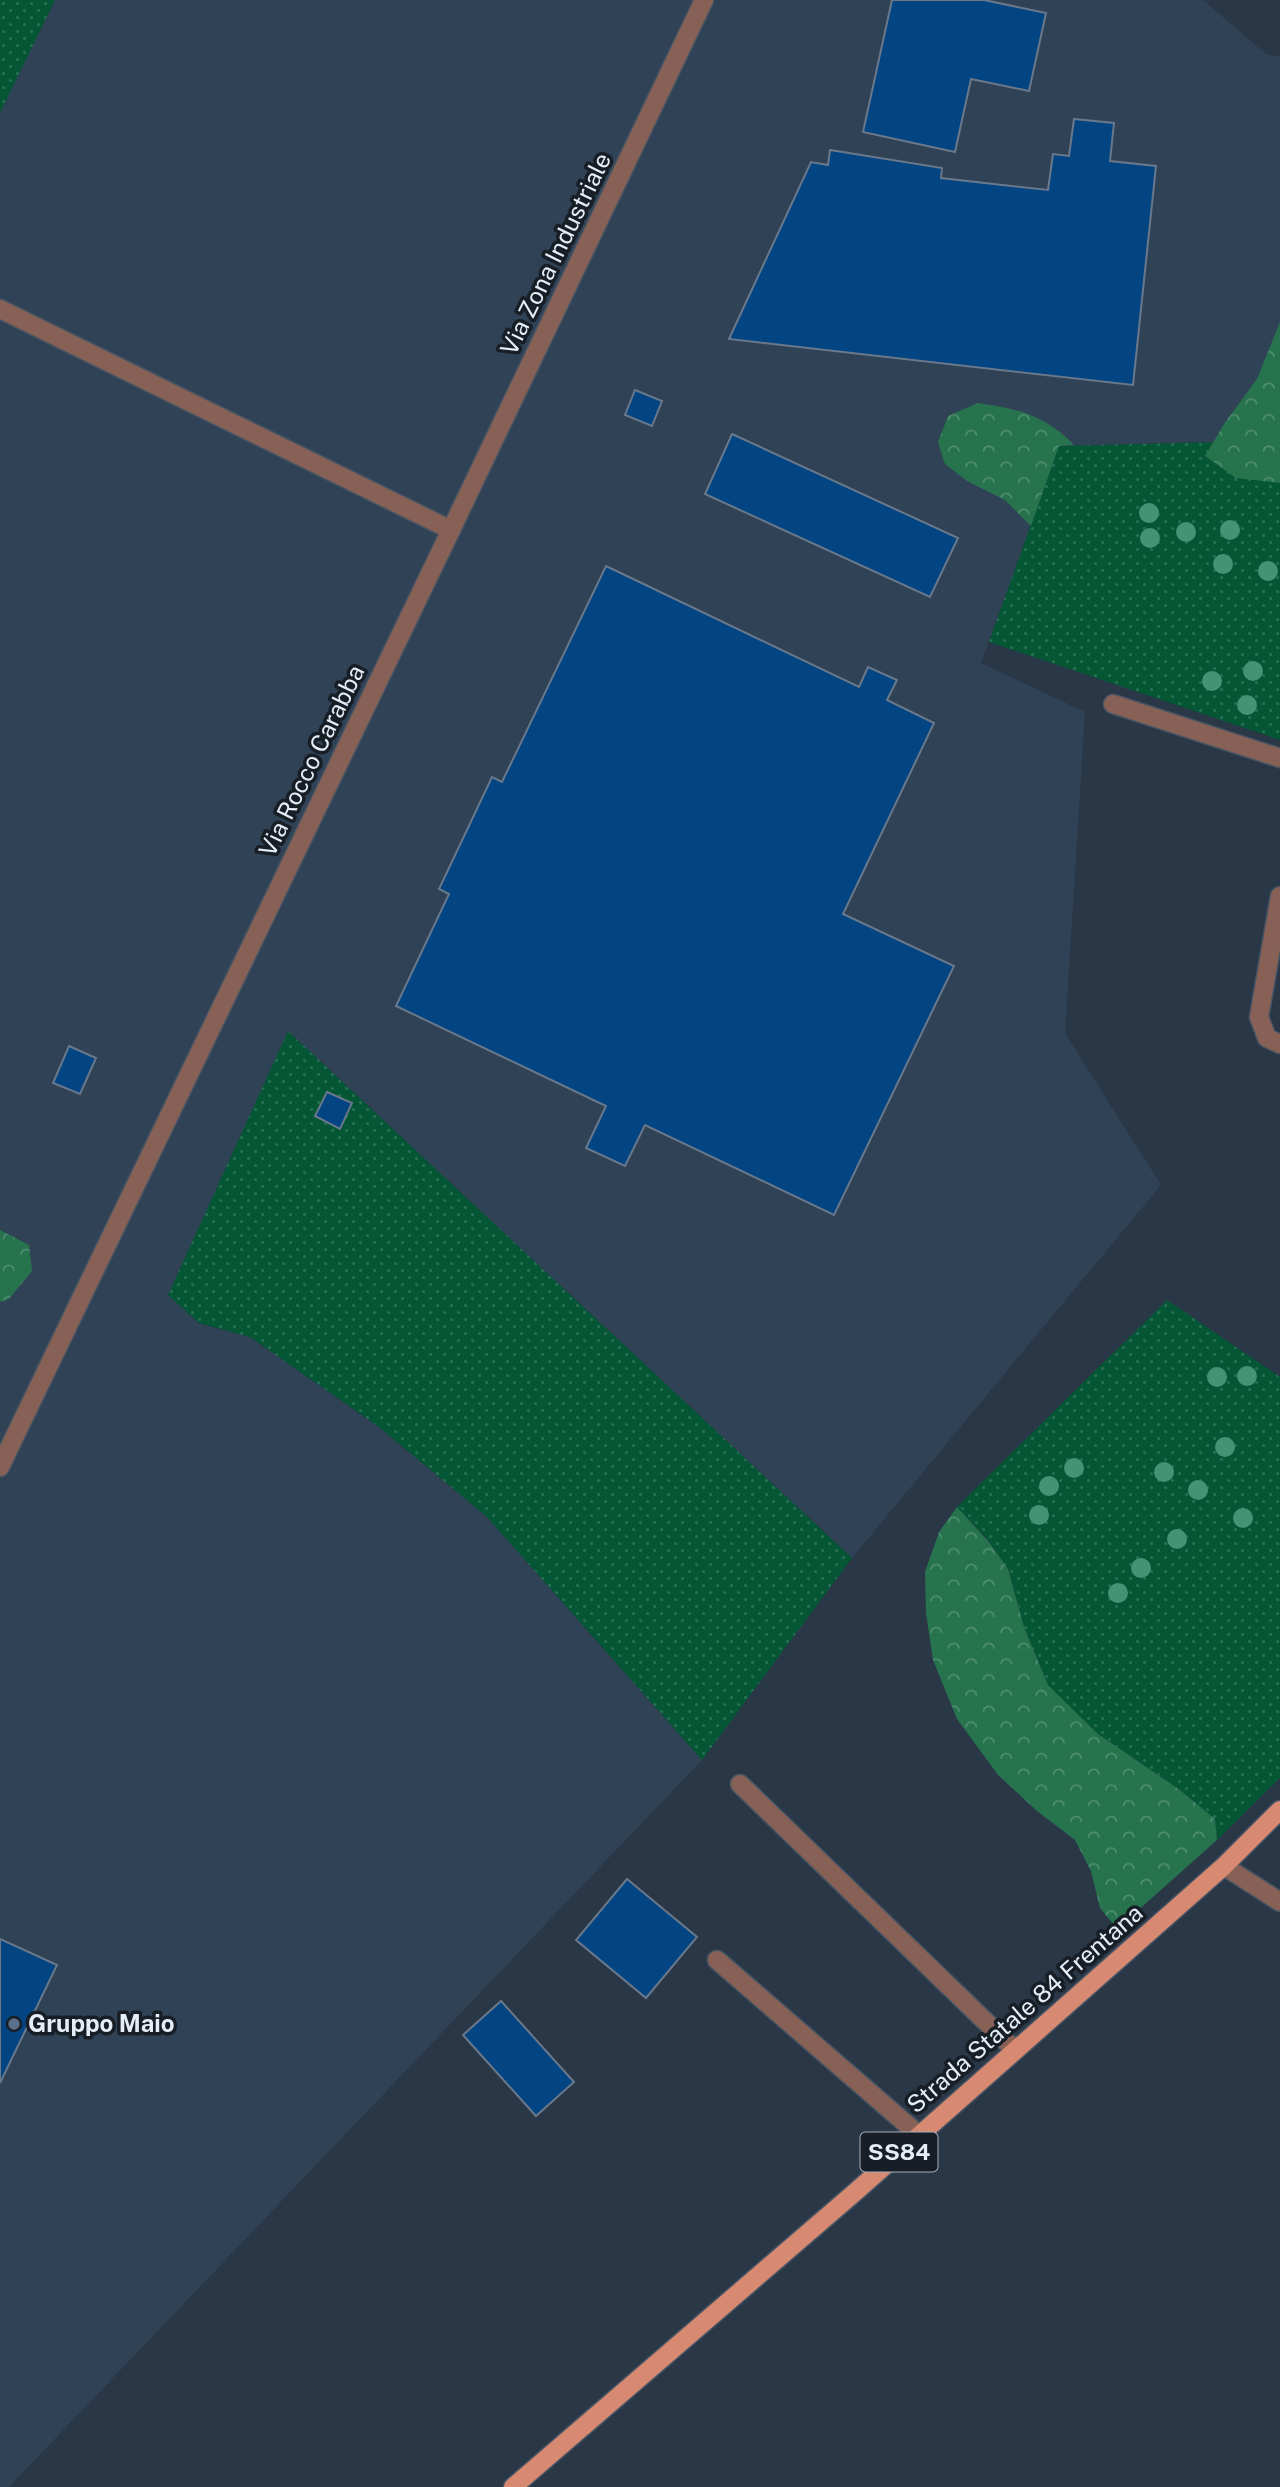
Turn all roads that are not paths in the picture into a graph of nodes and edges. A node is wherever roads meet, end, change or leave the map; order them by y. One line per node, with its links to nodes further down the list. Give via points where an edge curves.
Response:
1 (704, 0): 3 (street, Via Zona Industriale)
2 (0, 309): 3 (street)
3 (451, 530): 8 (street, Via Rocco Carabba)
4 (1113, 704): 5 (street)
5 (1280, 758)
6 (1280, 895): 7 (street, via 1259,1017 1267,1038)
7 (1280, 1044)
8 (0, 1467)
9 (740, 1784): 14 (street)
10 (1280, 1810): 11 (main road, Strada Statale 84 Frentana / SS84)
11 (1224, 1866): 12 (street); 14 (main road, Strada Statale 84 Frentana / SS84)
12 (1280, 1902)
13 (717, 1960): 15 (street)
14 (1015, 2050): 15 (main road, Strada Statale 84 Frentana / SS84)
15 (919, 2135): 16 (main road, Strada Statale 84 Frentana / SS84)
16 (513, 2487)

